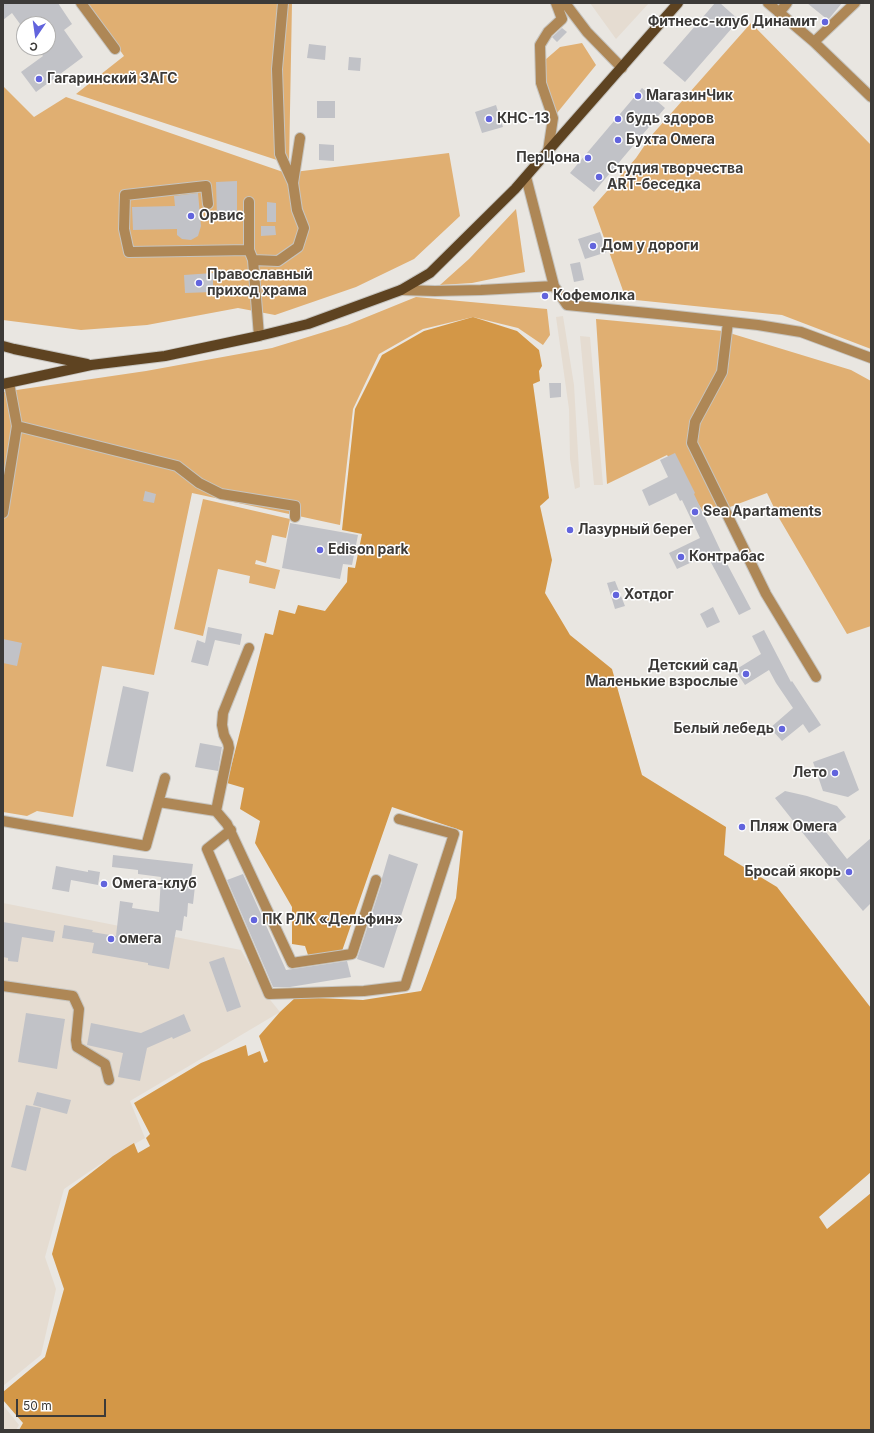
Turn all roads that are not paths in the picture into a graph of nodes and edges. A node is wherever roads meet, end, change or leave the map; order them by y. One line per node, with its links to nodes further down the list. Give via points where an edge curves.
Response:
1 (81, 3): 13 (street)
2 (282, 3): 19 (street, via 277,70 280,154)
3 (556, 3): 10 (street)
4 (565, 3): 11 (street)
5 (678, 3): 14 (main road)
6 (768, 3): 9 (street)
7 (787, 3): 9 (street)
8 (855, 3): 12 (street)
9 (779, 13): 12 (street)
10 (562, 19): 11 (street); 17 (street, via 548,32 540,45 541,83 553,118)
11 (587, 32): 14 (street)
12 (814, 42): 15 (street)
13 (116, 49)
14 (622, 68): 17 (main road)
15 (871, 97)
16 (300, 138): 19 (street)
17 (548, 151): 18 (main road)
18 (526, 177): 24 (street); 25 (main road, via 430,273)
19 (294, 183): 23 (street, via 297,210 304,228 298,247 278,261)
20 (249, 202): 22 (street)
21 (208, 204): 22 (street, via 206,186 126,194 124,229 129,252)
22 (249, 250): 23 (street)
23 (253, 260): 27 (street)
24 (554, 286): 25 (street, via 481,290); 26 (street, via 567,305)
25 (401, 290): 27 (main road, via 308,324)
26 (728, 322): 29 (street, via 801,332); 36 (street, via 722,372 695,422 692,443 766,594)
27 (259, 336): 30 (main road, via 165,356)
28 (3, 346): 30 (main road)
29 (871, 358)
30 (91, 365): 31 (main road)
31 (6, 383): 32 (street)
32 (17, 426): 33 (street); 34 (street, via 177,466 199,483 221,494 295,506)
33 (3, 513)
34 (295, 517)
35 (249, 648): 39 (street, via 223,713 222,725 229,748)
36 (816, 677)
37 (164, 778): 38 (street)
38 (159, 802): 39 (street); 41 (street, via 146,846)
39 (216, 811): 42 (street)
40 (399, 819): 42 (street, via 454,834 405,986 364,991 269,994 207,849)
41 (3, 821)
42 (230, 830): 43 (street, via 292,963 352,954)
43 (376, 880)
44 (3, 986): 45 (street, via 73,996 79,1009 77,1047 105,1064)
45 (109, 1080)

